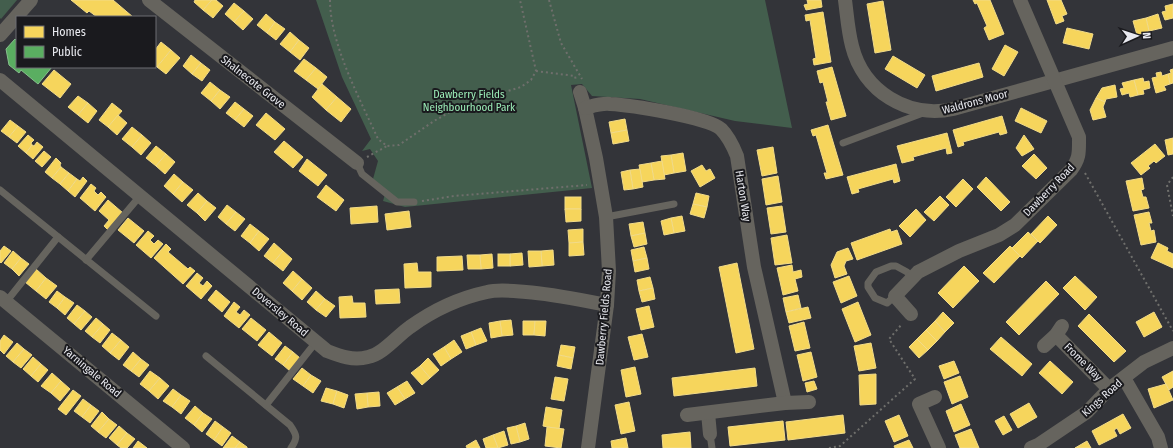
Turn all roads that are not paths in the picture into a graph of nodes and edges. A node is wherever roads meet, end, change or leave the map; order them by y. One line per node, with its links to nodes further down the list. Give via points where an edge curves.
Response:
1 (31, 0): 5 (street)
2 (149, 0): 15 (street, Shalnecote Grove)
3 (845, 0): 13 (street, Waldrons Moor, via 852,47 871,83 887,97 905,106)
4 (1020, 0): 10 (street, Dawberry Road)
5 (17, 16)
6 (16, 17): 7 (street)
7 (0, 35)
8 (1173, 48): 10 (street, Waldrons Moor)
9 (0, 80): 17 (street, Doversley Road)
10 (1054, 81): 13 (street, Waldrons Moor, via 953,109); 23 (street, Dawberry Road, via 1079,137 1078,160 1071,170 1015,225 999,235 932,264)
11 (580, 92): 12 (street, Dawberry Fields Road)
12 (585, 108): 20 (street, Dawberry Fields Road); 37 (street, Harton Way, via 608,104 652,110 711,124 720,129 732,142 737,156 754,267)
13 (927, 112): 14 (lane)
14 (843, 142)
15 (357, 163): 18 (lane, via 362,174 397,202)
16 (0, 190): 21 (lane)
17 (140, 196): 22 (lane); 29 (street, Doversley Road)
18 (414, 202)
19 (674, 204): 20 (lane)
20 (606, 217): 26 (street, Dawberry Fields Road, via 609,271)
21 (58, 237): 22 (lane); 25 (lane)
22 (86, 260): 28 (lane)
23 (912, 279): 24 (street, Dawberry Road); 24 (lane, via 907,272 896,266 876,272 868,283 875,298 886,303)
24 (895, 296): 27 (street)
25 (3, 299): 42 (street, Yarningale Road)
26 (607, 305): 29 (street, Doversley Road, via 550,294 510,290 488,292 432,312 369,357 345,358 327,351); 44 (street, Dawberry Fields Road)
27 (911, 314)
28 (156, 316)
29 (316, 342): 38 (lane)
30 (1044, 346): 34 (street, Frome Way, via 1059,330)
31 (1173, 348): 33 (street, Kings Road, via 1144,362)
32 (206, 356): 38 (lane)
33 (1124, 378): 34 (street, Kings Road); 48 (street, via 1158,437)
34 (1110, 389): 47 (street, Kings Road, via 1087,412)
35 (936, 397): 46 (street, via 919,404)
36 (809, 402): 37 (street)
37 (785, 403): 39 (street)
38 (266, 405): 43 (lane, via 294,431 295,442)
39 (708, 413): 40 (street); 41 (street)
40 (687, 415)
41 (710, 434): 45 (lane)
42 (183, 448)
43 (291, 448)
44 (588, 448)
45 (712, 448)
46 (939, 448)
47 (1031, 448)
48 (1161, 448)

